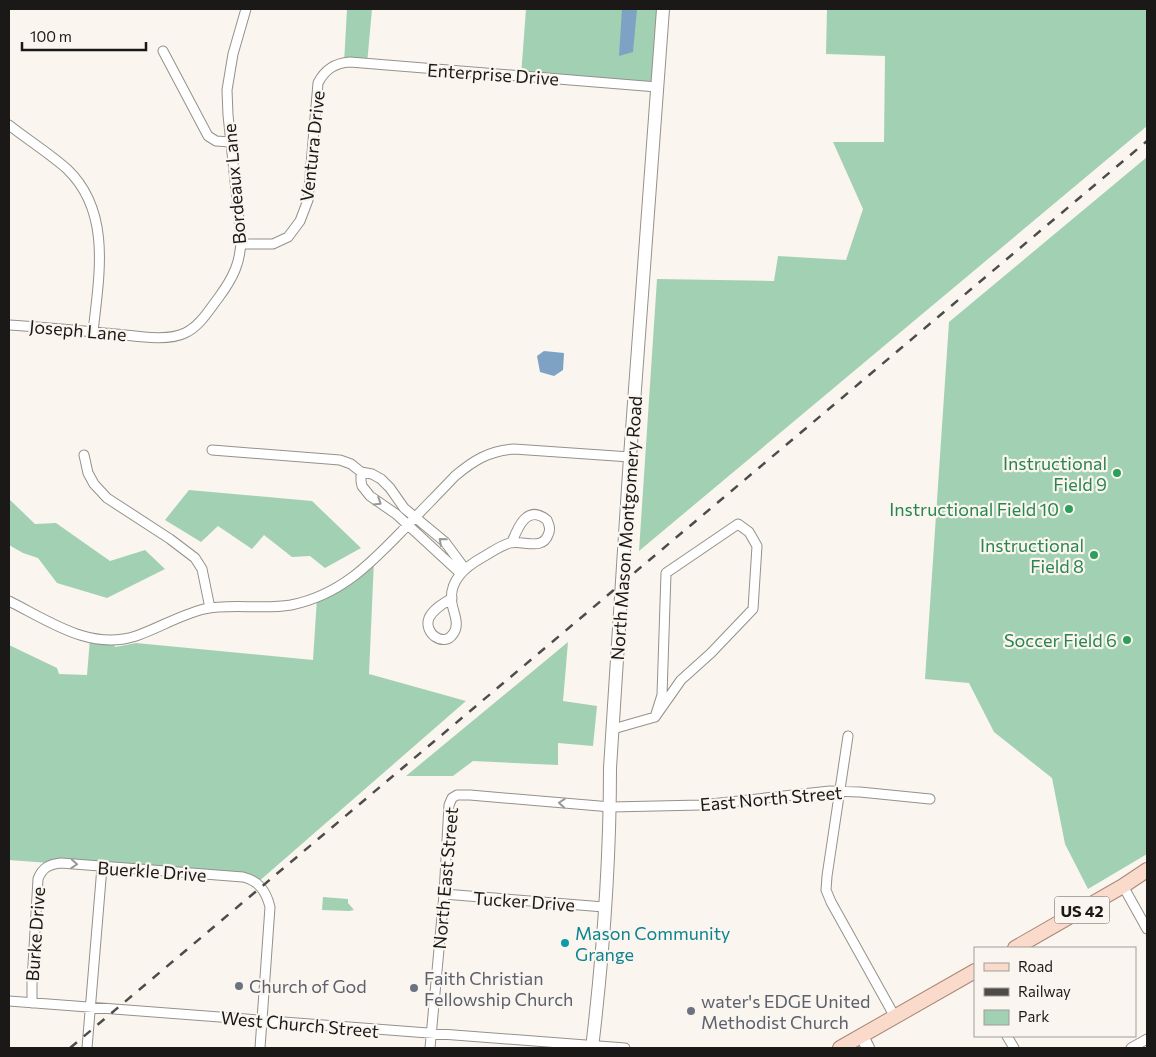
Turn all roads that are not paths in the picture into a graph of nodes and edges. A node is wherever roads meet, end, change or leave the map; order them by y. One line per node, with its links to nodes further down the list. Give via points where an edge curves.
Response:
1 (246, 9): 7 (street, Bordeaux Lane, via 227,84)
2 (663, 9): 5 (main road, North Mason Montgomery Road)
3 (163, 51): 7 (street, via 208,136 216,141)
4 (330, 67): 5 (street, Enterprise Drive, via 350,62); 8 (street, Ventura Drive, via 318,83 308,200 300,221 288,237 273,244)
5 (657, 87): 14 (main road, North Mason Montgomery Road)
6 (9, 126): 10 (street, via 68,170 94,210 100,258)
7 (231, 142): 8 (street, Bordeaux Lane)
8 (241, 244): 11 (street, Bordeaux Lane, via 239,262 232,278 194,327 173,337)
9 (9, 325): 10 (street, Joseph Lane)
10 (92, 332): 11 (street, Joseph Lane)
11 (147, 336)
12 (212, 450): 15 (street, via 340,460)
13 (84, 455): 21 (street, via 88,473 107,498 195,558 202,569)
14 (630, 457): 16 (street, via 514,449 490,453 469,464); 23 (main road, North Mason Montgomery Road)
15 (361, 472): 16 (street, via 372,474 390,488); 16 (street, one-way to 16, via 362,486 370,496)
16 (411, 522): 18 (street); 18 (street, one-way to 16, via 445,542); 21 (street, via 355,577 317,598 274,607)
17 (512, 542): 18 (street)
18 (462, 571): 19 (street, via 456,580)
19 (452, 598): 19 (street, via 457,622 454,634 449,638 437,638 428,630 429,618)
20 (9, 601): 21 (street, via 82,637 98,640 126,639)
21 (210, 608)
22 (655, 717): 22 (street, via 681,680 712,653 753,609 757,546 750,532 738,524 666,573 662,695); 23 (street)
23 (612, 729): 28 (main road, North Mason Montgomery Road)
24 (848, 736): 25 (street)
25 (840, 791): 27 (street, East North Street); 28 (street, East North Street, via 701,804); 41 (street, via 827,876 828,896)
26 (452, 798): 28 (street, East North Street, one-way to 26, via 470,795); 33 (street, North East Street)
27 (930, 799)
28 (611, 807): 34 (main road, North Mason Montgomery Road)
29 (46, 867): 30 (street, Buerkle Drive, one-way to 30, via 61,863); 39 (street, Burke Drive, via 38,879)
30 (102, 867): 40 (street); 42 (street, Buerkle Drive, via 243,877 257,883 266,894 270,907)
31 (1147, 870): 32 (main road, US 42)
32 (1123, 886): 35 (street); 36 (main road, US 42)
33 (444, 894): 34 (street, Tucker Drive); 43 (street, North East Street)
34 (604, 907): 47 (main road, North Mason Montgomery Road)
35 (1147, 930)
36 (1017, 947)
37 (974, 974): 41 (main road)
38 (9, 1001): 39 (street, West Church Street)
39 (32, 1003): 40 (street, West Church Street)
40 (90, 1008): 42 (street, West Church Street); 48 (street)
41 (895, 1017): 46 (main road)
42 (262, 1020): 43 (street, West Church Street); 49 (street)
43 (431, 1034): 47 (street, West Church Street); 50 (street, North East Street)
44 (1008, 1037): 53 (street)
45 (1147, 1039): 54 (street)
46 (865, 1042): 52 (main road)
47 (592, 1047): 51 (street, West Church Street)
48 (87, 1048)
49 (260, 1048)
50 (430, 1048)
51 (624, 1048)
52 (840, 1048)
53 (1014, 1048)
54 (1131, 1048)

